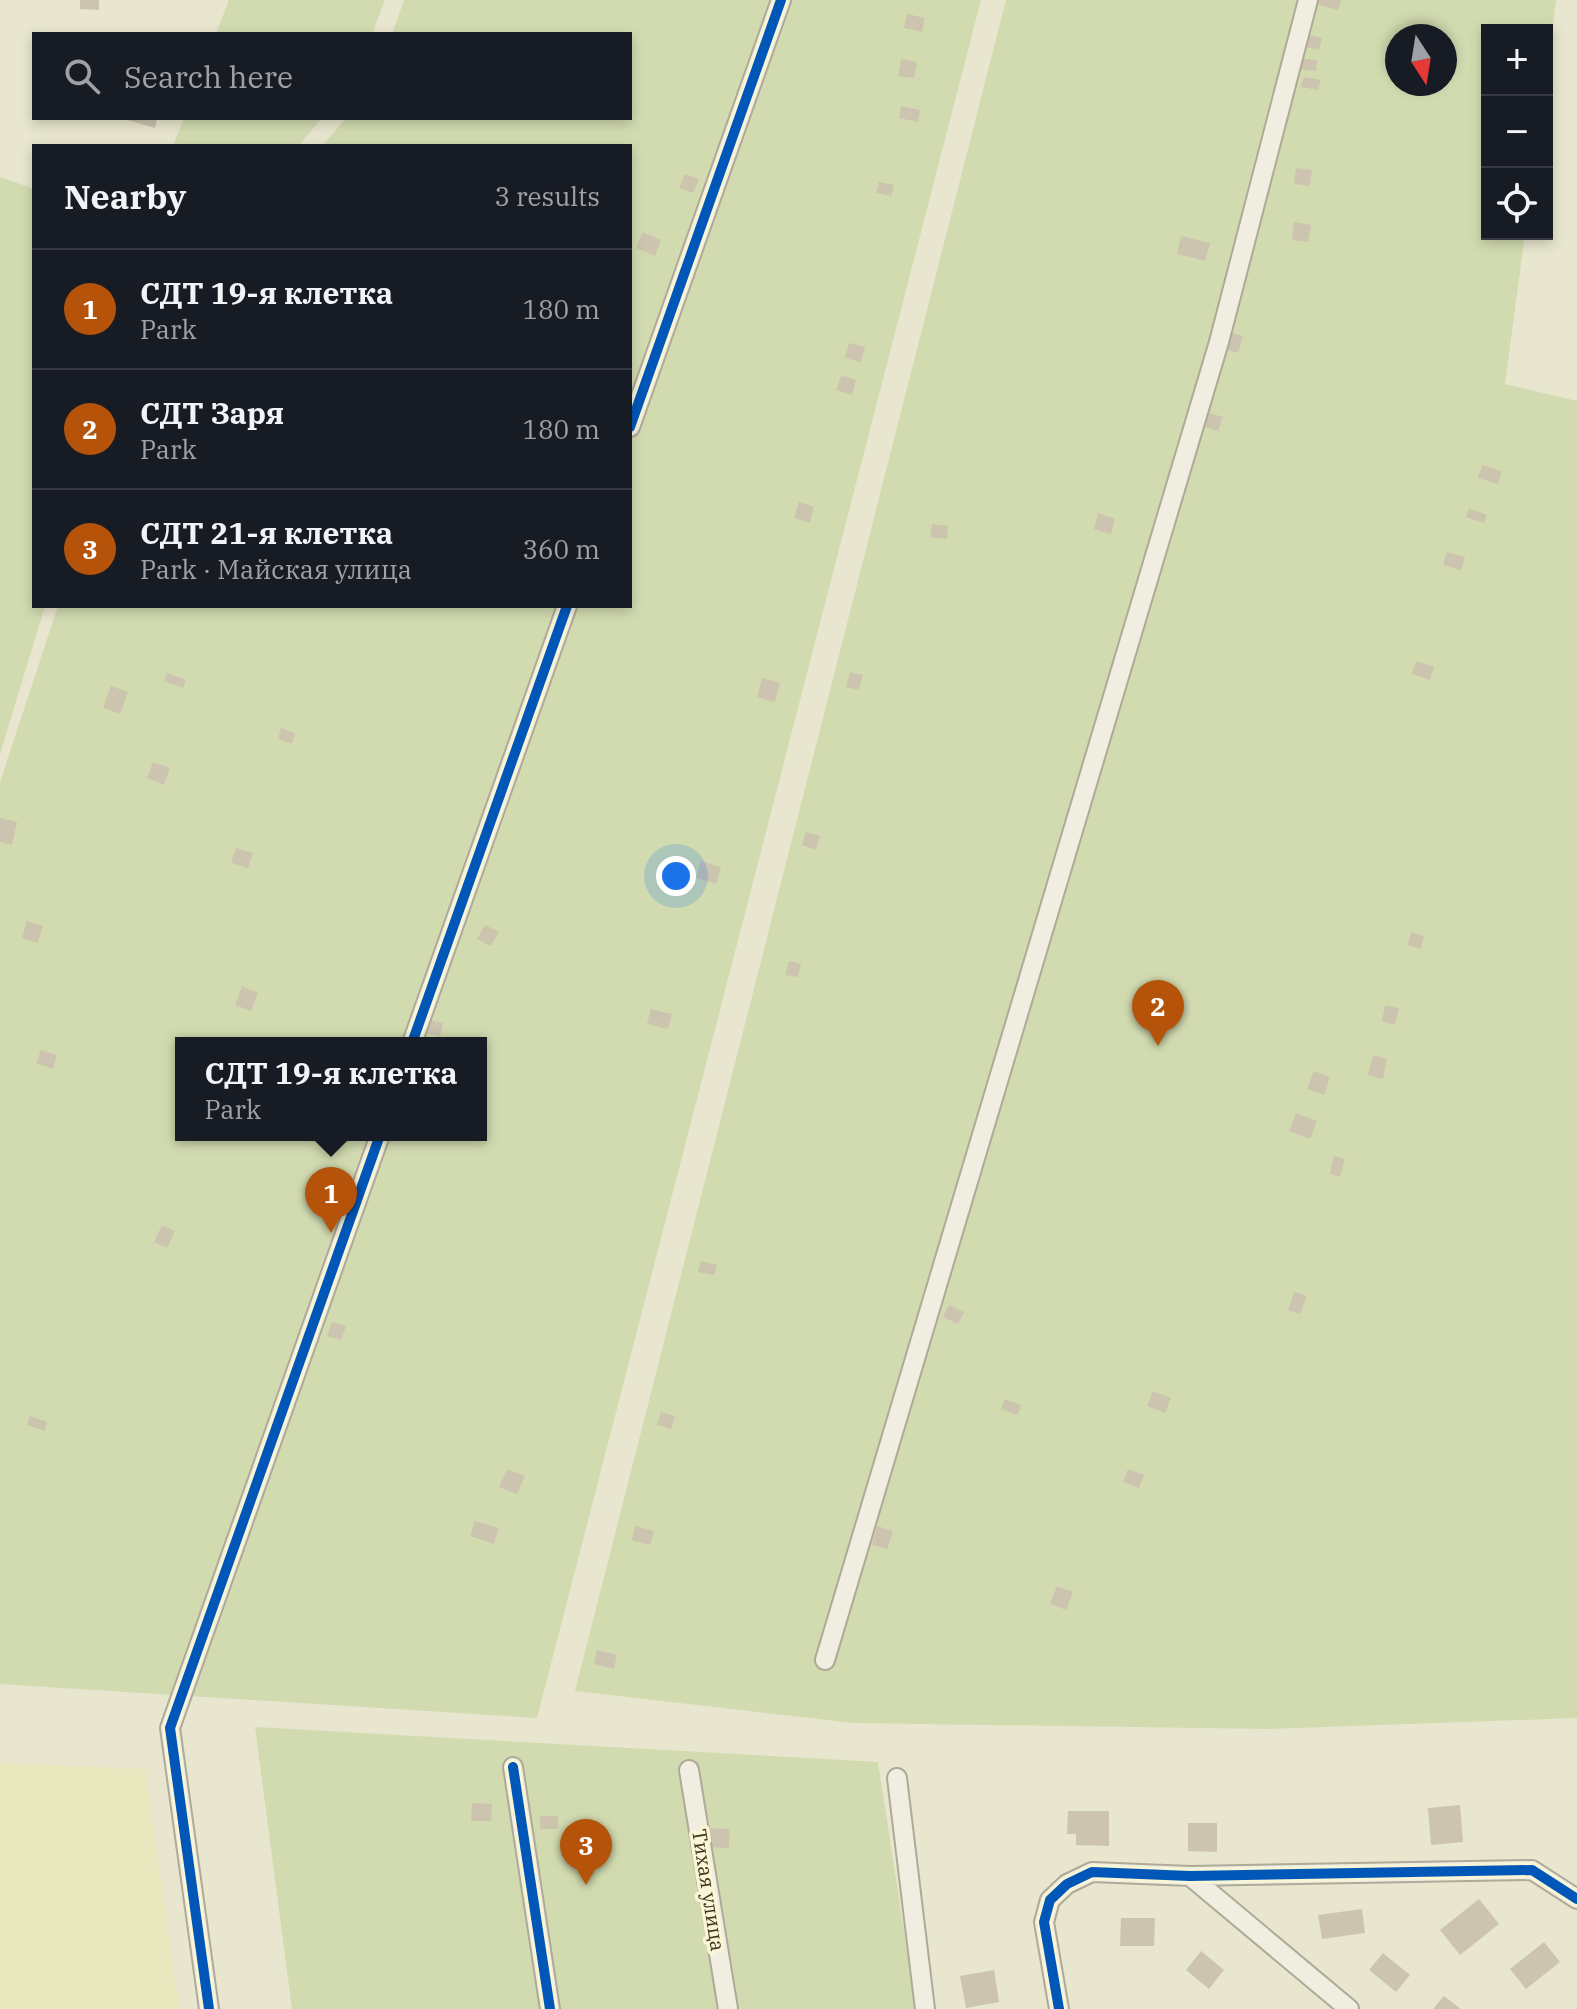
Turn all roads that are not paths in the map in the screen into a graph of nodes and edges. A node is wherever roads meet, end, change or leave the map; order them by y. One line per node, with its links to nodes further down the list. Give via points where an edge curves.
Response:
1 (781, 0): 3 (street)
2 (1308, 0): 7 (street, via 1219,342)
3 (632, 421)
4 (566, 608): 5 (street)
5 (414, 1037)
6 (378, 1141): 13 (street, via 170,1728)
7 (825, 1660)
8 (513, 1767): 14 (street)
9 (689, 1770): 15 (street, Тихая улица)
10 (897, 1778): 16 (street)
11 (1190, 1876): 12 (street, via 1532,1870); 17 (street, via 1092,1872 1050,1900 1044,1922); 18 (street)
12 (1577, 1899)
13 (209, 2009)
14 (550, 2009)
15 (728, 2009)
16 (925, 2009)
17 (1059, 2009)
18 (1349, 2009)

